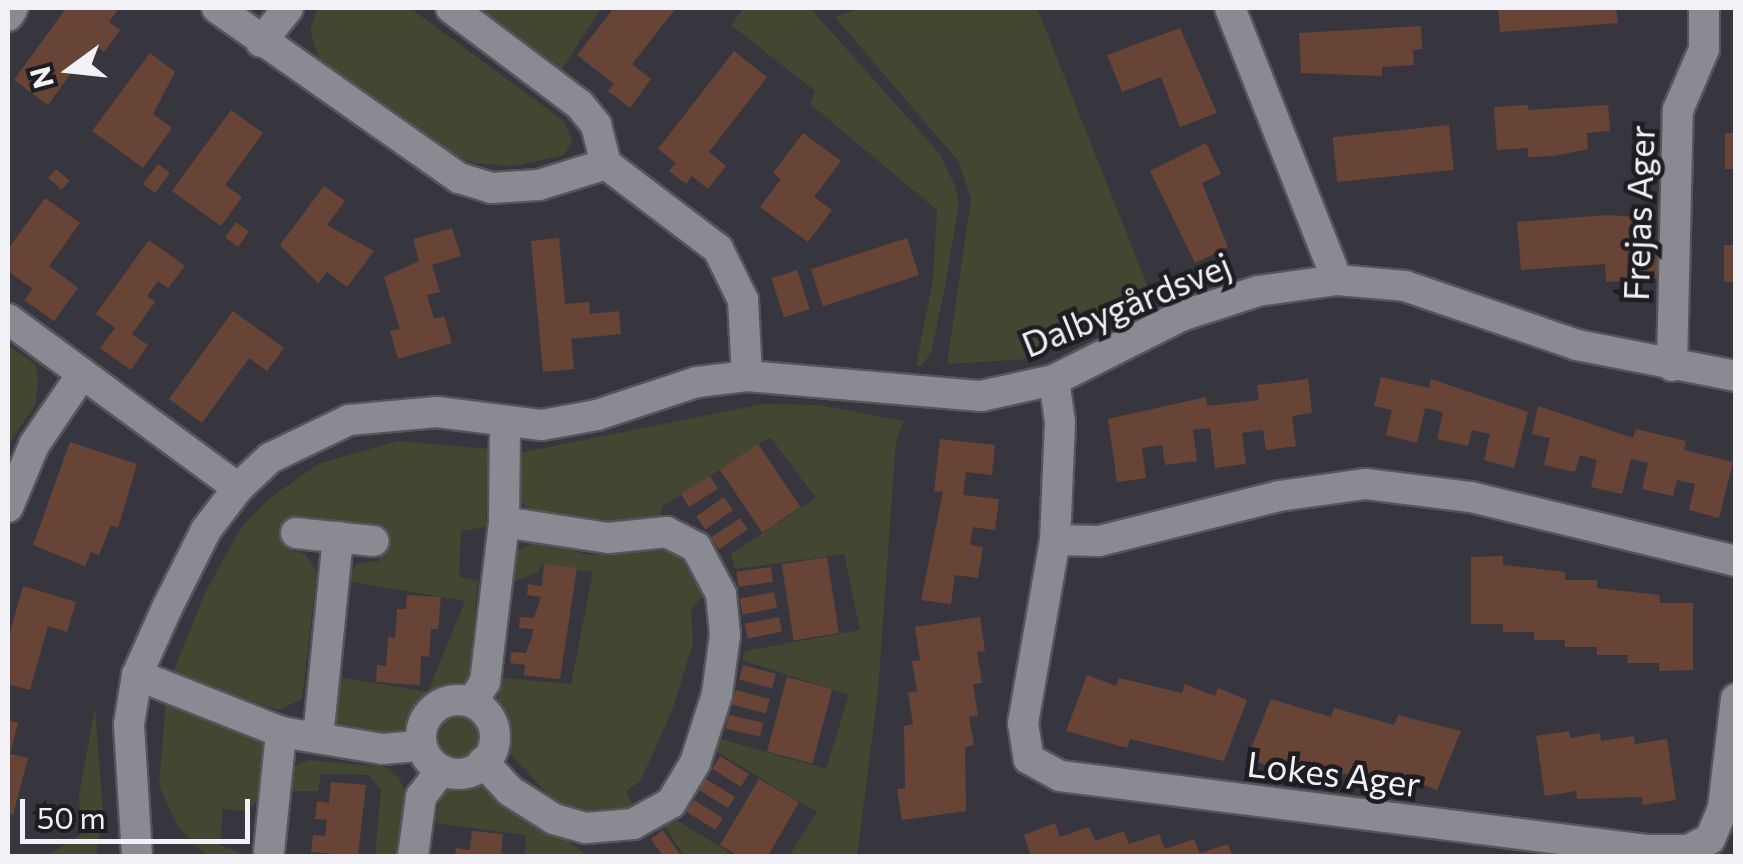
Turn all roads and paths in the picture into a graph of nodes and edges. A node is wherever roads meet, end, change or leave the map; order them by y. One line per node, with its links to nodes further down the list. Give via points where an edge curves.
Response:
1 (14, 8): 7 (street)
2 (216, 8): 8 (street)
3 (288, 8): 8 (street)
4 (452, 8): 9 (street, via 580,106 596,125)
5 (1230, 8): 10 (street)
6 (1704, 8): 12 (street, Frejas Ager, via 1704,49 1678,110)
7 (8, 16)
8 (262, 42): 9 (street, via 459,178 517,187)
9 (606, 164): 14 (street, via 718,249 743,300)
10 (1337, 280): 12 (street, Dalbygårdsvej, via 1405,286 1577,345); 16 (street, Dalbygårdsvej, via 1258,291 1181,316)
11 (8, 319): 13 (street)
12 (1672, 366): 15 (street, Dalbygårdsvej)
13 (82, 374): 18 (street); 19 (street, via 34,445)
14 (748, 376): 16 (street, Dalbygårdsvej, via 813,377 948,396); 17 (street, Dalbygårdsvej, via 697,382 597,415)
15 (1736, 376)
16 (1054, 380): 23 (street, Lokes Ager, via 1060,422)
17 (505, 425): 18 (street, Dalbygårdsvej, via 437,412 350,420 296,443); 20 (street)
18 (238, 488): 26 (street, Dalbygårdsvej, via 206,530)
19 (8, 504)
20 (504, 522): 28 (street, via 484,682); 32 (street, via 608,538 666,532 696,547 721,594 726,635 717,694 695,763 670,803 633,824 586,828 554,819 510,791)
21 (296, 534): 22 (street)
22 (338, 538): 24 (street); 30 (street)
23 (1055, 540): 25 (street, via 1099,541 1279,496 1366,484 1471,497); 27 (street, Lokes Ager, via 1023,722 1029,759 1060,776 1688,850 1710,839 1723,808)
24 (374, 542)
25 (1736, 561)
26 (137, 675): 29 (street); 35 (street, Dalbygårdsvej, via 128,724)
27 (1736, 699)
28 (472, 702): 31 (street, via 436,706 422,726); 32 (street, via 496,732)
29 (282, 732): 30 (street); 34 (street)
30 (318, 738): 31 (street, via 382,749)
31 (422, 746): 33 (street)
32 (483, 762): 33 (street, via 458,774)
33 (441, 770): 36 (street, via 421,798)
34 (269, 851)
35 (137, 856)
36 (412, 856)

